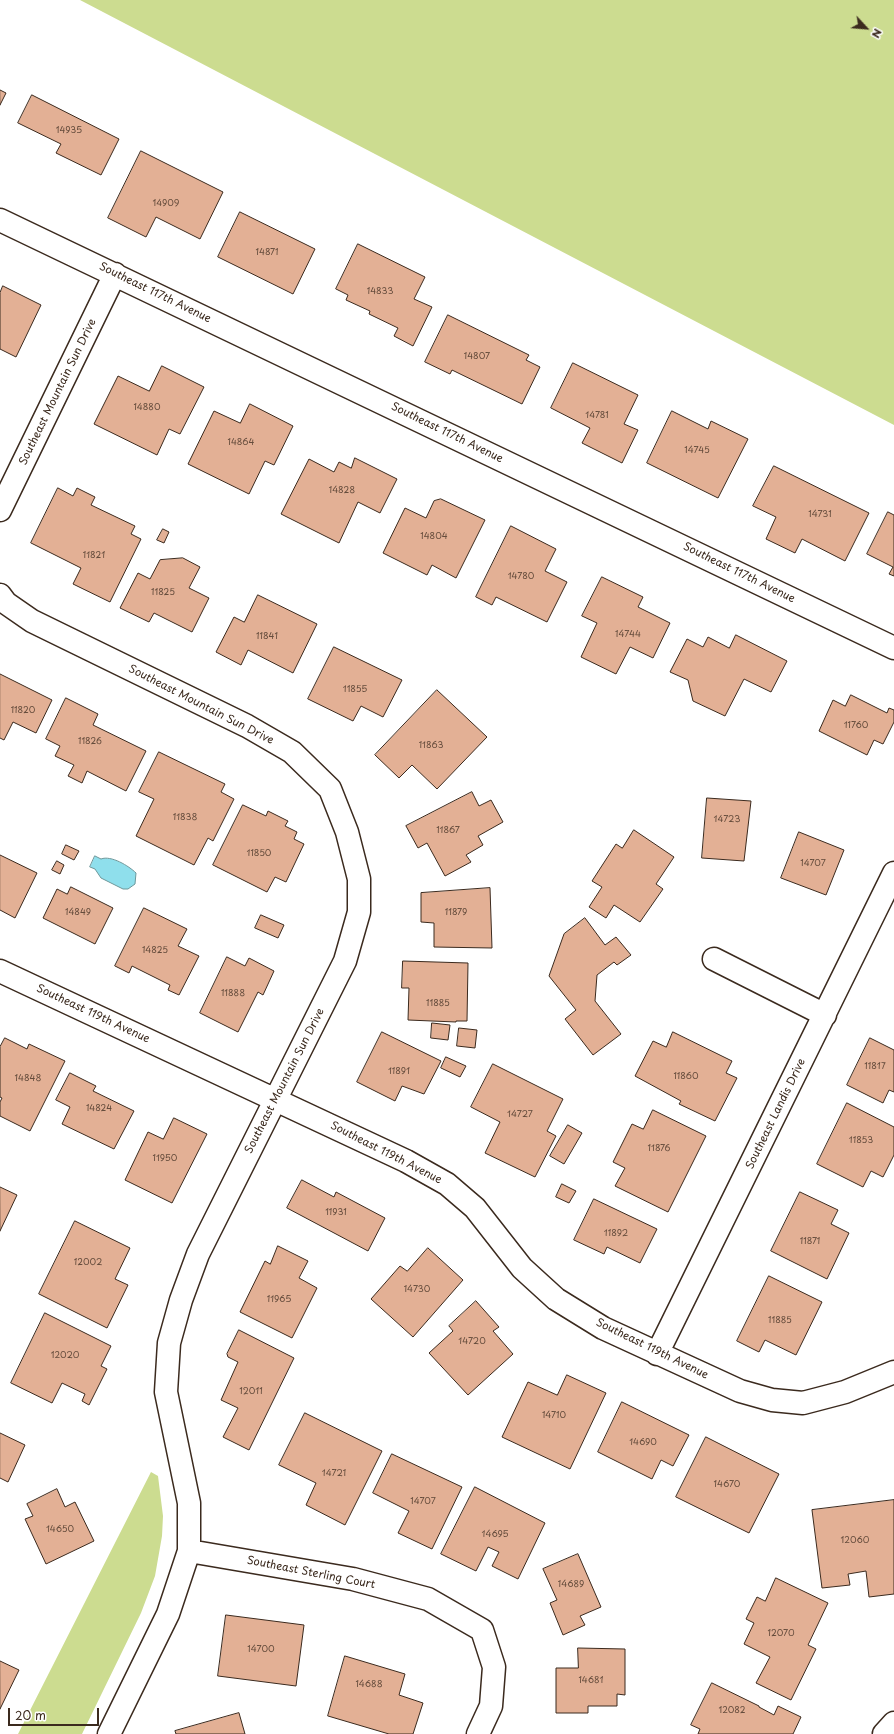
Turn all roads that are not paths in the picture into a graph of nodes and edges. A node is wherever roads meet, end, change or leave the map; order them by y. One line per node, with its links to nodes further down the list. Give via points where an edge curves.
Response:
1 (0, 220): 2 (street, Southeast 117th Avenue)
2 (115, 274): 3 (street, Southeast Mountain Sun Drive); 5 (street, Southeast 117th Avenue)
3 (0, 510)
4 (0, 595): 10 (street, Southeast Mountain Sun Drive, via 6,603 32,621 247,726 292,752 330,789 347,832 358,879 359,912 345,962)
5 (894, 648)
6 (894, 873): 9 (street, Southeast Landis Drive)
7 (714, 960): 9 (street)
8 (0, 971): 10 (street, Southeast 119th Avenue)
9 (825, 1015): 11 (street, Southeast Landis Drive)
10 (276, 1099): 11 (street, Southeast 119th Avenue, via 406,1161 447,1184 475,1208 522,1268 556,1299 603,1328); 13 (street, Southeast Mountain Sun Drive, via 198,1254 169,1343 166,1392 188,1503)
11 (657, 1354): 12 (street, Southeast 119th Avenue, via 740,1391 772,1400 804,1403 845,1392)
12 (894, 1372)
13 (190, 1551): 15 (street, Southeast Mountain Sun Drive, via 168,1614); 16 (street, Southeast Sterling Court, via 353,1579 428,1598 482,1630 494,1667 491,1706)
14 (894, 1723): 17 (street)
15 (109, 1734)
16 (478, 1734)
17 (884, 1734)

